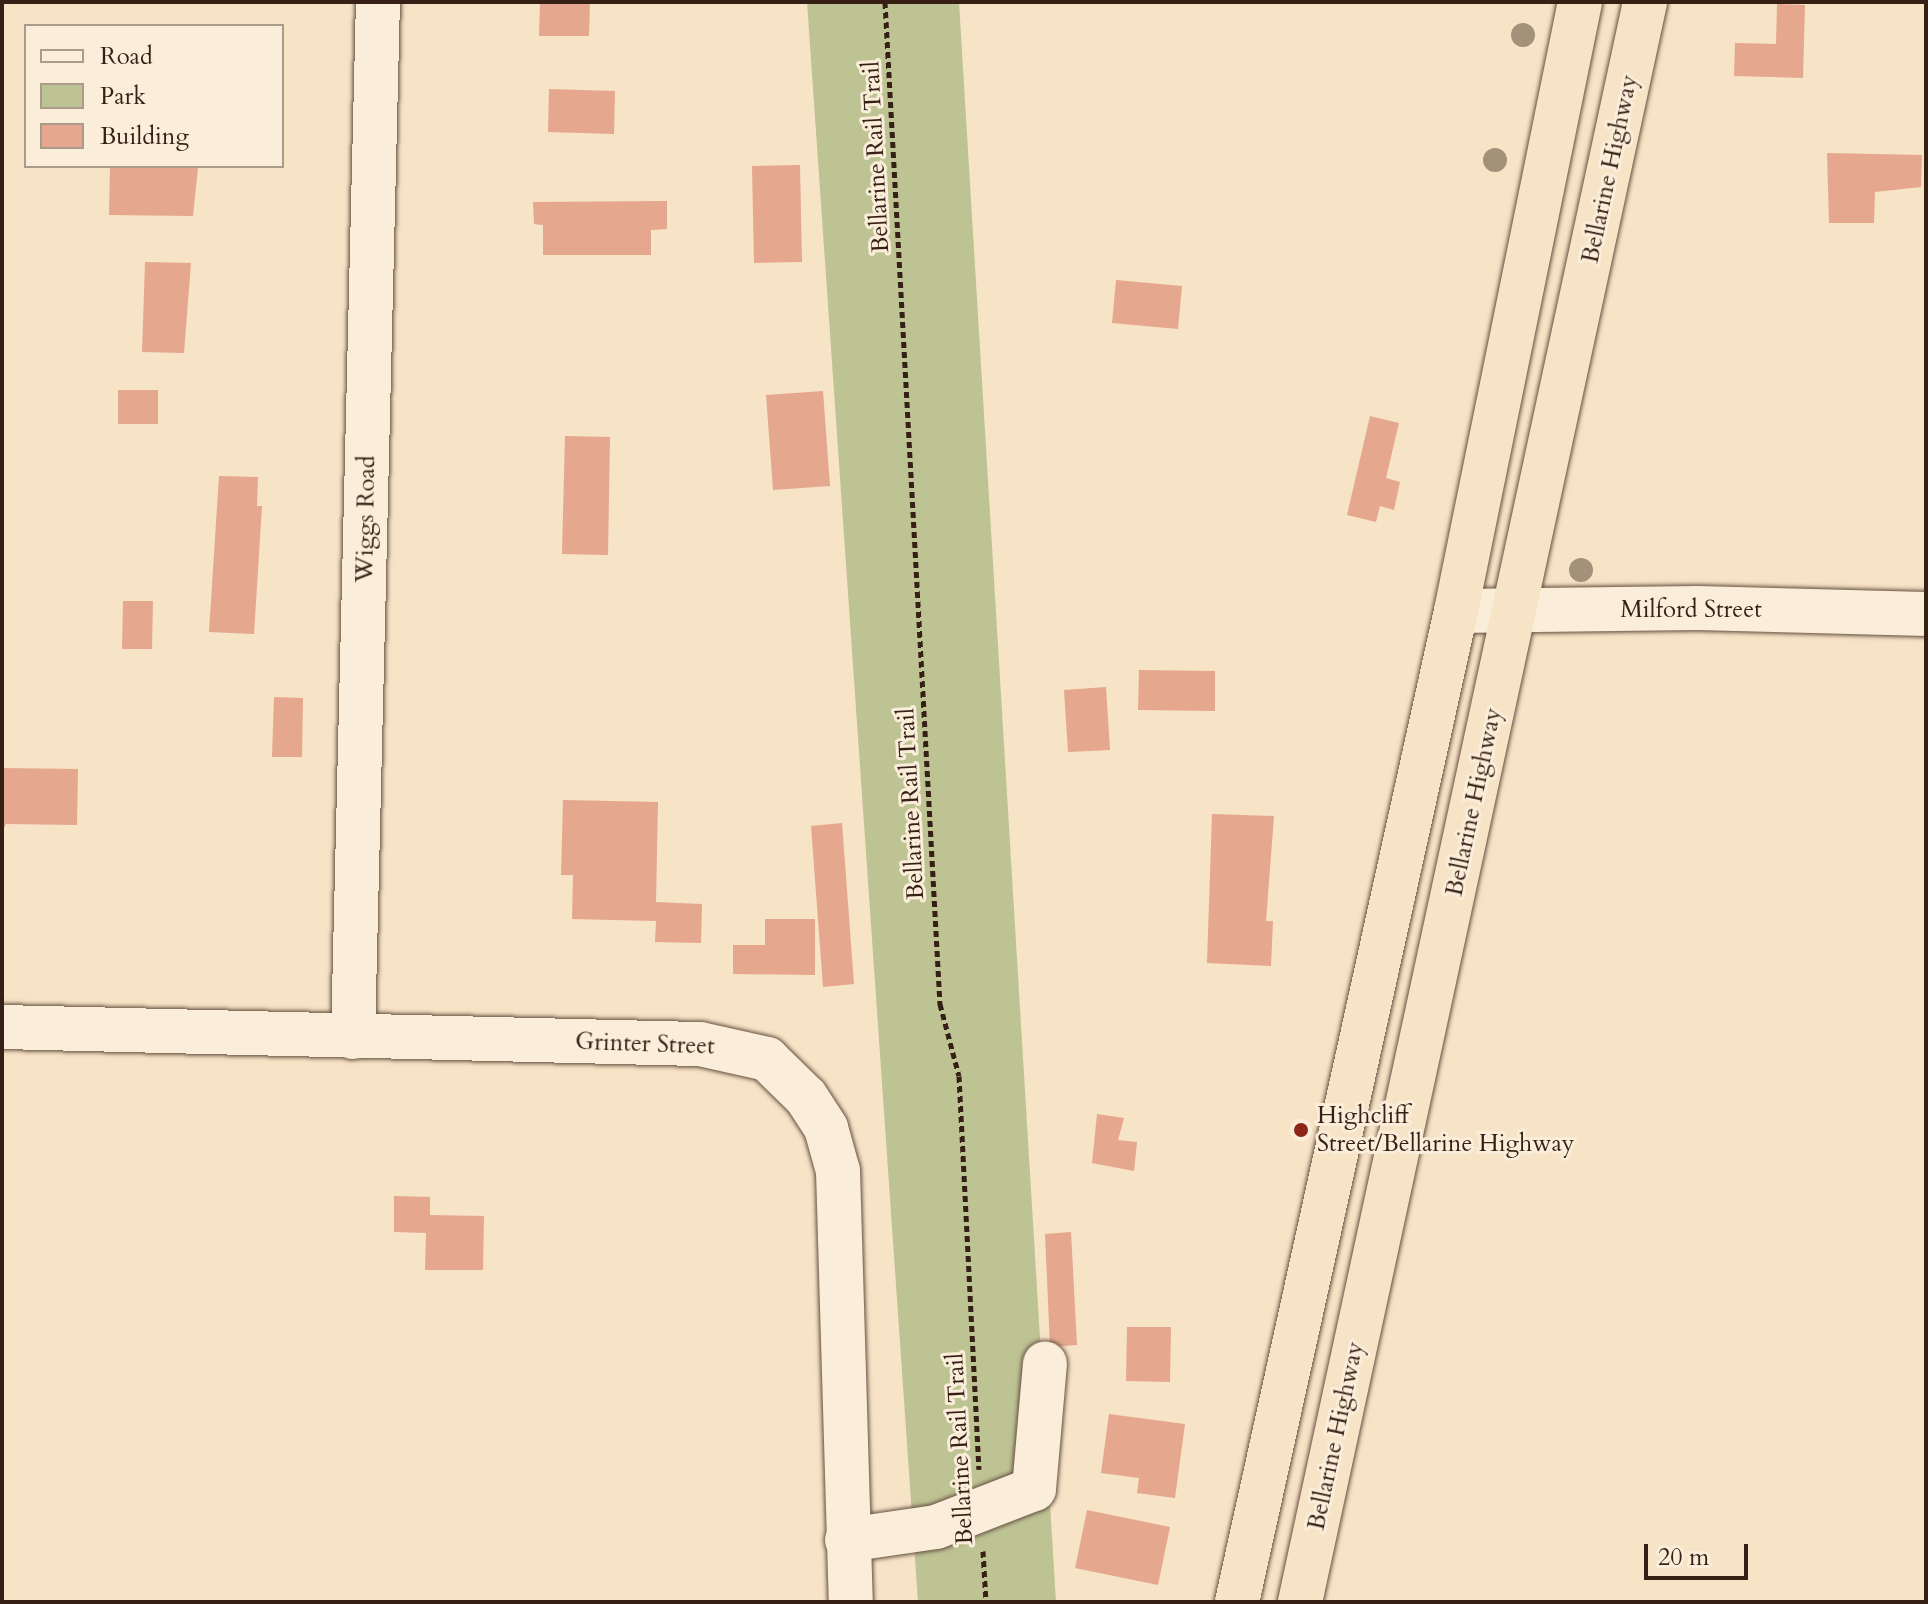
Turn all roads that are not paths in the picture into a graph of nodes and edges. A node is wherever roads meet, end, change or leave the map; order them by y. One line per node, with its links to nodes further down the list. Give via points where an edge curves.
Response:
1 (378, 2): 8 (street, Wiggs Road)
2 (1580, 2): 5 (highway)
3 (1645, 2): 4 (highway, Bellarine Highway)
4 (1516, 610): 5 (street, Milford Street); 6 (street, Milford Street); 13 (highway, Bellarine Highway)
5 (1456, 611): 12 (highway)
6 (1926, 614)
7 (2, 1027): 8 (street, Grinter Street)
8 (353, 1037): 10 (street, Grinter Street, via 700,1044 767,1059 788,1075 826,1128 838,1171)
9 (1045, 1363): 10 (street, via 1034,1489 928,1529)
10 (847, 1540): 11 (street, Grinter Street)
11 (851, 1602)
12 (1237, 1602)
13 (1300, 1602)

